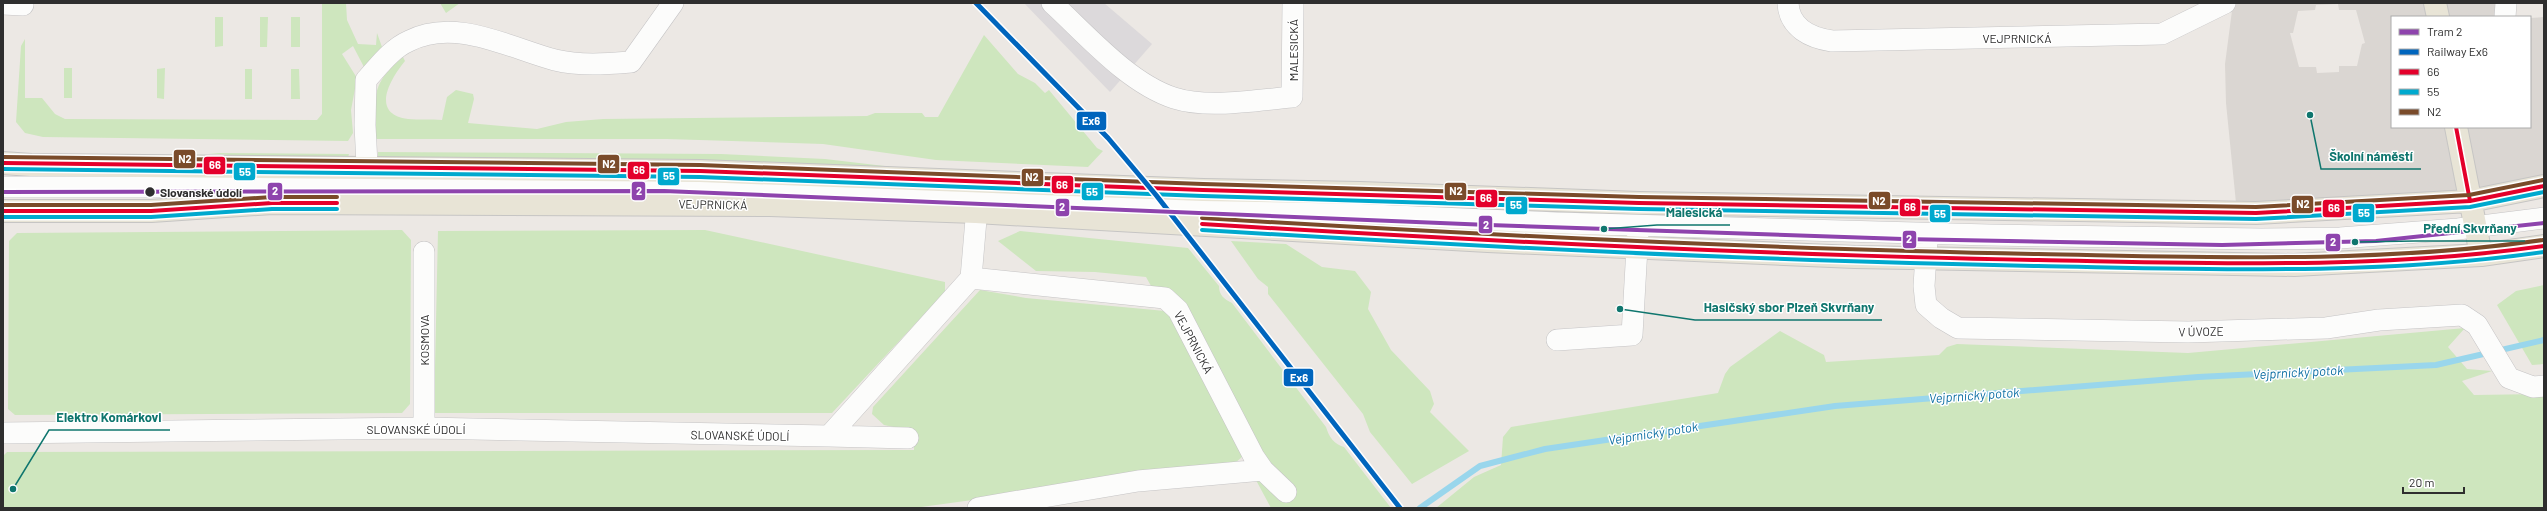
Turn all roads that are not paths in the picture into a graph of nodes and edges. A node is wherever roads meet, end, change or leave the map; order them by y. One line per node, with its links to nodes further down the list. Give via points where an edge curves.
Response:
1 (673, 3): 14 (street, via 631,62 596,65 557,60 464,32 435,34 409,40 388,56 366,80)
2 (1052, 3): 3 (street, MALESICKÁ, via 1131,74 1152,89 1175,98 1232,102 1292,97)
3 (1293, 3)
4 (1788, 3): 5 (street, VEJPRNICKÁ, via 1788,10 1794,23 1803,32 1816,39 1832,41 2162,34)
5 (2225, 3)
6 (2435, 3): 10 (main road)
7 (2506, 3): 11 (street)
8 (3, 4): 9 (street)
9 (23, 5)
10 (2438, 16)
11 (2505, 16)
12 (2456, 128): 18 (main road)
13 (3, 163): 14 (main road, VEJPRNICKÁ)
14 (368, 186): 16 (street, VEJPRNICKÁ); 17 (main road, VEJPRNICKÁ, via 770,205); 17 (main road, VEJPRNICKÁ, via 700,170); 21 (main road, VEJPRNICKÁ, via 272,203 151,211)
15 (2544, 186): 18 (main road, VEJPRNICKÁ)
16 (3, 187)
17 (978, 197): 19 (main road, VEJPRNICKÁ); 23 (street, VEJPRNICKÁ); 27 (main road, VEJPRNICKÁ); 31 (street)
18 (2470, 201): 20 (main road, VEJPRNICKÁ, via 2256,213); 24 (main road)
19 (1639, 203): 20 (main road, VEJPRNICKÁ); 23 (street)
20 (1927, 209): 25 (street, V ÚVOZE)
21 (3, 211)
22 (2544, 218): 24 (street, VEJPRNICKÁ)
23 (1638, 225): 25 (street, VEJPRNICKÁ); 27 (street)
24 (2475, 227): 25 (street, VEJPRNICKÁ, via 2340,238 2261,239); 29 (main road)
25 (1927, 233): 30 (street, V ÚVOZE)
26 (2544, 246): 29 (main road, VEJPRNICKÁ)
27 (1637, 248): 30 (main road, VEJPRNICKÁ); 32 (street, via 1632,335)
28 (424, 252): 34 (street, KOSMOVA)
29 (2481, 255): 30 (main road, VEJPRNICKÁ, via 2294,265)
30 (1926, 259): 33 (street, V ÚVOZE, via 1926,305 1958,328 2188,332 2326,328 2379,320 2462,316 2477,325 2509,378 2533,387)
31 (971, 278): 36 (street); 38 (street, VEJPRNICKÁ, via 1165,298 1178,310)
32 (1557, 340)
33 (2544, 386)
34 (424, 428): 35 (street, SLOVANSKÉ ÚDOLÍ); 36 (street, SLOVANSKÉ ÚDOLÍ)
35 (3, 433)
36 (829, 436): 37 (street, SLOVANSKÉ ÚDOLÍ)
37 (908, 438)
38 (1263, 470): 39 (street, VEJPRNICKÁ); 40 (street, via 1138,481)
39 (1286, 492)
40 (978, 508)

